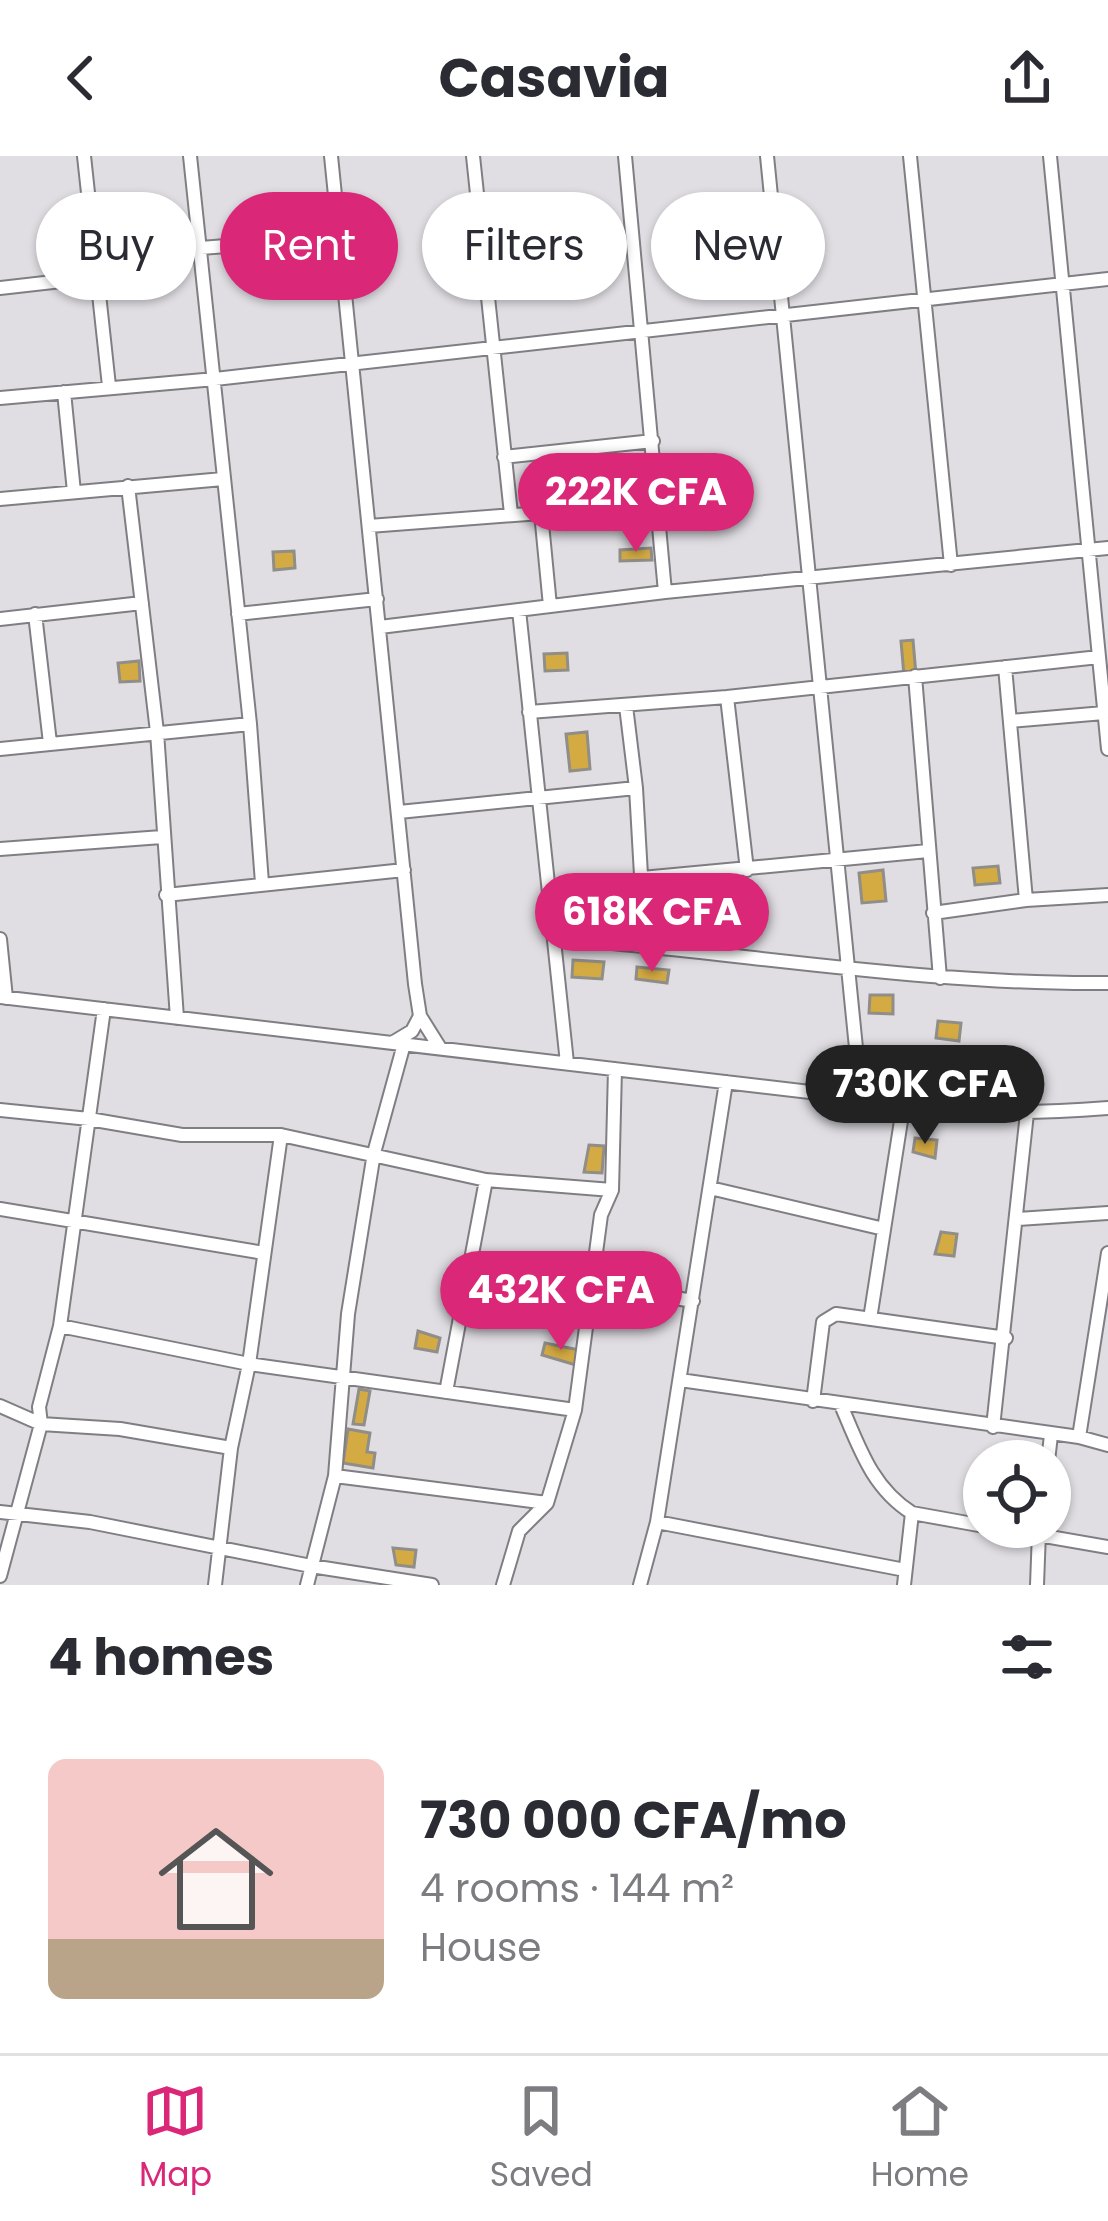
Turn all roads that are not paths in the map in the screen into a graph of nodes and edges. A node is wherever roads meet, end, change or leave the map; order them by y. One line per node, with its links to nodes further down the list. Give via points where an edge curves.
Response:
1 (84, 156): 9 (street)
2 (190, 156): 12 (street)
3 (331, 156): 10 (street)
4 (472, 156): 22 (street)
5 (625, 156): 21 (street)
6 (767, 156): 20 (street)
7 (910, 156): 17 (street)
8 (1051, 156): 14 (street)
9 (88, 192)
10 (335, 192)
11 (220, 247): 12 (street)
12 (201, 248): 24 (street)
13 (1108, 278): 14 (street)
14 (1061, 282): 17 (street); 37 (street)
15 (36, 284): 16 (street)
16 (0, 288)
17 (924, 298): 20 (street); 38 (street)
18 (100, 300): 25 (street)
19 (346, 300): 23 (street)
20 (783, 316): 21 (street); 39 (street)
21 (643, 331): 22 (street); 28 (street)
22 (491, 346): 23 (street); 29 (street)
23 (353, 364): 24 (street); 35 (street)
24 (215, 379): 25 (street); 30 (street)
25 (110, 386): 26 (street)
26 (64, 392): 27 (street); 32 (street)
27 (0, 398)
28 (653, 442): 29 (street); 40 (street)
29 (504, 457): 34 (street)
30 (223, 479): 31 (street); 46 (street)
31 (128, 486): 32 (street); 42 (street)
32 (74, 491): 33 (street)
33 (0, 499)
34 (511, 514): 35 (street); 43 (street, via 541,514)
35 (369, 526): 41 (street)
36 (1108, 548): 37 (street)
37 (1089, 549): 38 (street); 49 (street)
38 (951, 565): 39 (street)
39 (808, 580): 40 (street); 52 (street)
40 (665, 592): 43 (street)
41 (377, 599): 46 (street); 48 (street)
42 (142, 603): 45 (street); 59 (street)
43 (550, 606): 44 (street)
44 (519, 610): 48 (street); 55 (street)
45 (35, 614): 47 (street); 60 (street)
46 (238, 614): 58 (street)
47 (0, 619)
48 (380, 627): 65 (street)
49 (1099, 657): 50 (street); 56 (street)
50 (1006, 667): 51 (street); 57 (street)
51 (915, 676): 52 (street); 68 (street)
52 (818, 686): 53 (street); 69 (street)
53 (727, 697): 54 (street); 71 (street)
54 (626, 706): 55 (street); 63 (street)
55 (529, 712): 64 (street)
56 (1103, 712): 57 (street); 62 (street)
57 (1010, 721): 76 (street)
58 (250, 724): 59 (street); 73 (street)
59 (157, 732): 60 (street); 66 (street)
60 (50, 743): 61 (street)
61 (0, 749)
62 (1108, 749)
63 (637, 788): 64 (street); 72 (street)
64 (539, 798): 65 (street); 78 (street)
65 (399, 812): 70 (street)
66 (162, 837): 67 (street); 74 (street)
67 (0, 849)
68 (928, 850): 69 (street); 77 (street)
69 (836, 860): 71 (street); 81 (street)
70 (404, 870): 73 (street); 86 (street)
71 (747, 870): 72 (street)
72 (642, 878): 80 (street)
73 (262, 883): 74 (street)
74 (166, 895): 87 (street)
75 (1108, 895): 76 (street)
76 (1026, 900): 77 (street)
77 (933, 913): 82 (street)
78 (554, 938): 80 (street); 90 (street)
79 (0, 939): 84 (street)
80 (645, 944): 81 (street)
81 (850, 969): 82 (street); 93 (street)
82 (940, 978): 83 (street)
83 (1108, 982)
84 (3, 997): 85 (street)
85 (104, 1009): 87 (street); 98 (street)
86 (419, 1016): 88 (street); 89 (street)
87 (177, 1018): 88 (street)
88 (398, 1044): 89 (street); 100 (street)
89 (440, 1048): 90 (street)
90 (567, 1064): 91 (street)
91 (615, 1069): 92 (street); 103 (street)
92 (726, 1082): 93 (street); 102 (street)
93 (861, 1099): 94 (street)
94 (903, 1108): 97 (street); 108 (street)
95 (1108, 1108): 97 (street)
96 (0, 1110): 98 (street)
97 (1028, 1113): 106 (street)
98 (89, 1119): 99 (street, via 182,1135); 107 (street)
99 (281, 1135): 100 (street); 109 (street)
100 (374, 1154): 101 (street); 118 (street)
101 (486, 1180): 103 (street); 120 (street)
102 (710, 1188): 108 (street); 112 (street)
103 (612, 1190): 111 (street)
104 (0, 1209): 107 (street)
105 (1108, 1213): 106 (street)
106 (1018, 1220): 116 (street)
107 (74, 1222): 109 (street); 115 (street)
108 (884, 1229): 114 (street)
109 (264, 1253): 117 (street)
110 (1108, 1253): 113 (street)
111 (592, 1284): 112 (street); 124 (street)
112 (693, 1301): 119 (street)
113 (1103, 1314): 128 (street)
114 (870, 1319): 116 (street); 121 (street, via 836,1314 823,1322)
115 (60, 1326): 117 (street); 125 (street)
116 (1006, 1337): 126 (street)
117 (249, 1364): 118 (street); 131 (street)
118 (345, 1377): 120 (street); 132 (street)
119 (680, 1379): 121 (street); 137 (street)
120 (446, 1392): 124 (street)
121 (813, 1402): 123 (street)
122 (0, 1406): 125 (street)
123 (841, 1406): 126 (street); 135 (street, via 874,1478)
124 (575, 1409): 133 (street)
125 (41, 1424): 131 (street); 136 (street)
126 (993, 1427): 127 (street)
127 (1051, 1435): 128 (street); 129 (street)
128 (1078, 1437): 130 (street)
129 (1050, 1440)
130 (1108, 1445)
131 (231, 1448): 140 (street)
132 (334, 1476): 133 (street); 143 (street)
133 (547, 1504): 149 (street, via 519,1531)
134 (0, 1512): 136 (street)
135 (911, 1513): 138 (street); 145 (street)
136 (18, 1516): 140 (street); 144 (street)
137 (657, 1522): 145 (street); 150 (street)
138 (963, 1522)
139 (1071, 1538): 141 (street)
140 (220, 1546): 143 (street); 146 (street)
141 (1108, 1547)
142 (1038, 1548): 151 (street)
143 (311, 1566): 147 (street); 148 (street)
144 (0, 1576)
145 (905, 1578)
146 (215, 1585)
147 (307, 1585)
148 (432, 1585)
149 (503, 1585)
150 (640, 1585)
151 (1037, 1585)

